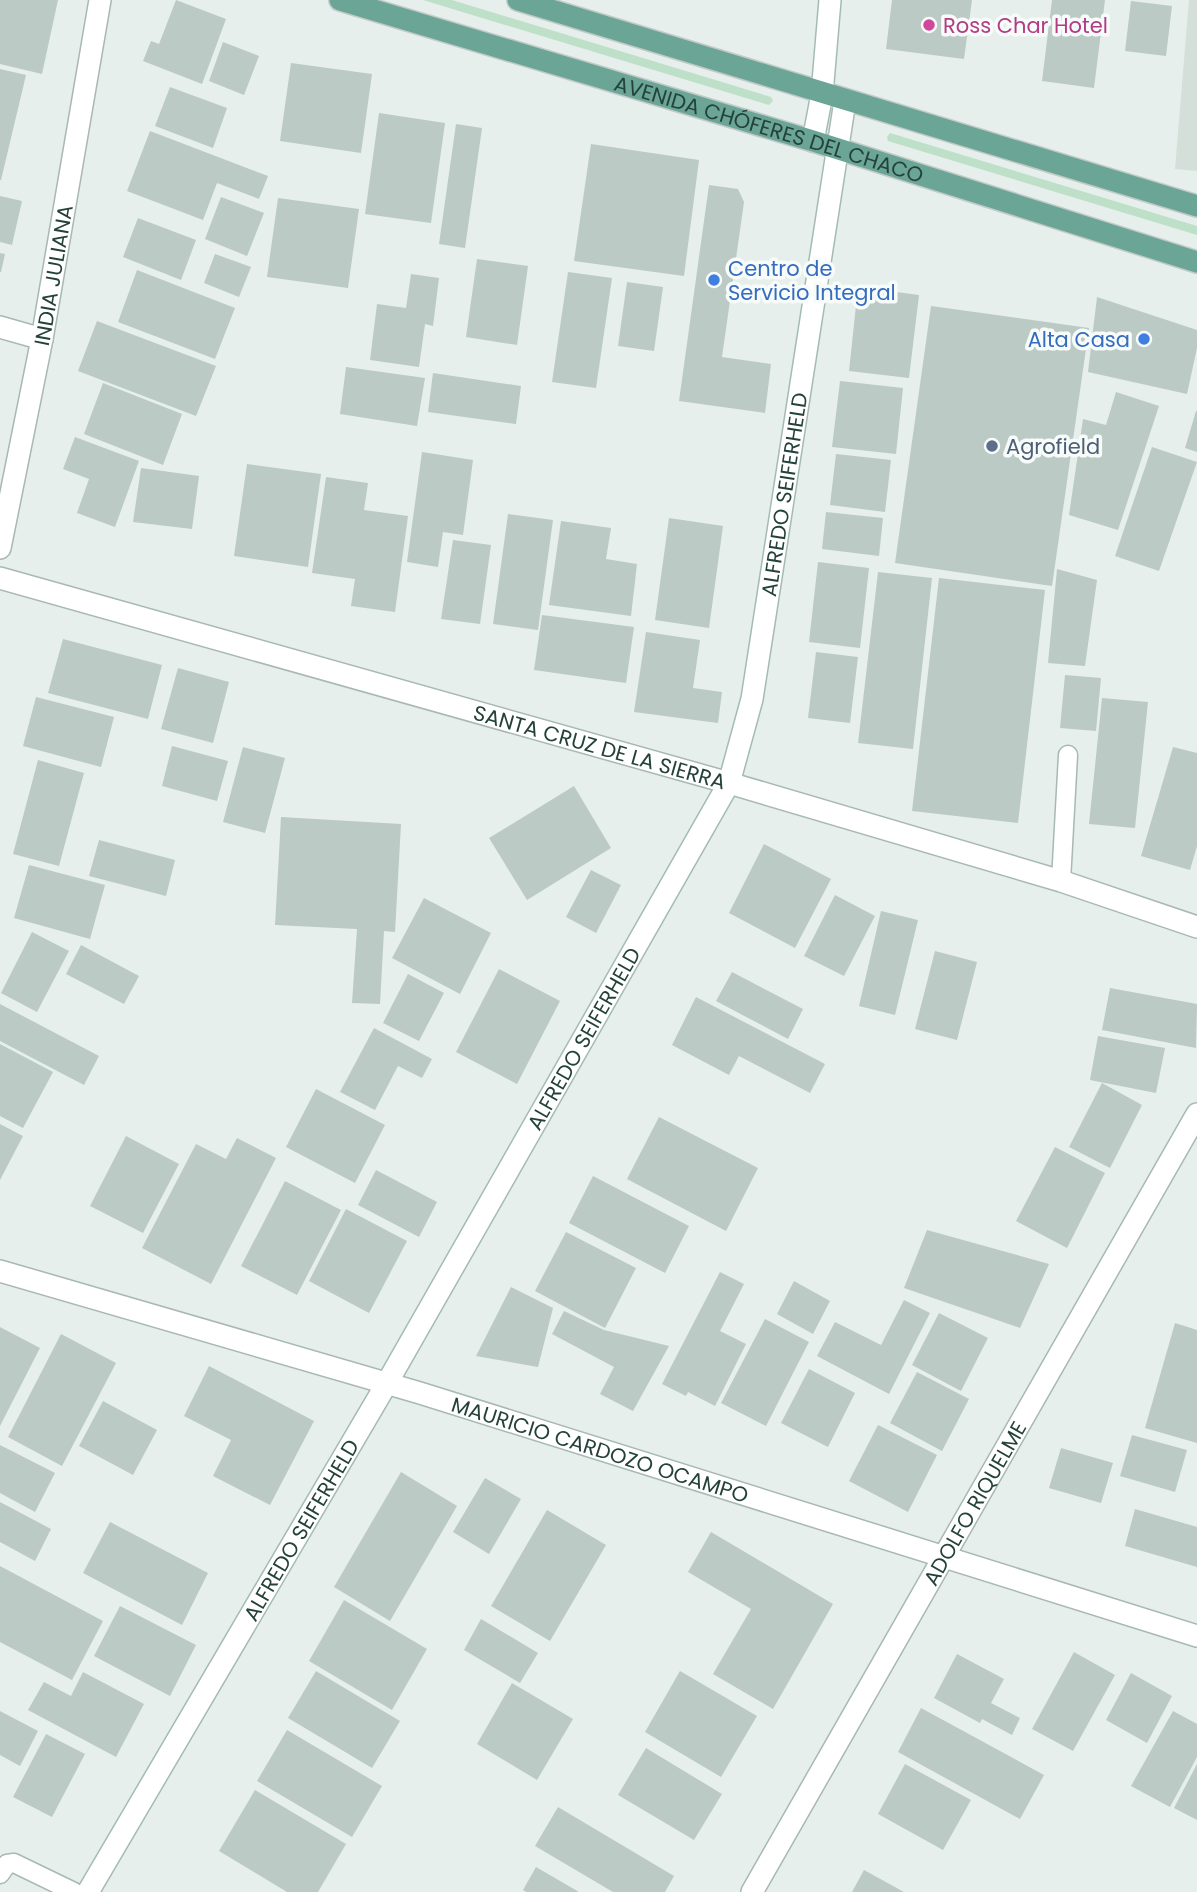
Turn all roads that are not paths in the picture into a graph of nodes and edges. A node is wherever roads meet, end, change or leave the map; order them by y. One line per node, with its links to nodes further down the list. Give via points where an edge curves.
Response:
1 (100, 0): 12 (street, INDIA JULIANA)
2 (340, 0): 7 (main road, AVENIDA CHÓFERES DEL CHACO)
3 (518, 0): 5 (main road)
4 (830, 0): 5 (street)
5 (822, 94): 6 (main road); 7 (street)
6 (845, 101): 8 (street, ALFREDO SEIFERHELD); 9 (main road)
7 (813, 141): 8 (main road, AVENIDA CHÓFERES DEL CHACO)
8 (839, 150): 10 (main road, AVENIDA CHÓFERES DEL CHACO); 16 (street, ALFREDO SEIFERHELD, via 752,699)
9 (1197, 206)
10 (1197, 262)
11 (0, 327): 12 (street)
12 (42, 339): 13 (street, INDIA JULIANA)
13 (0, 548)
14 (0, 578): 16 (street, SANTA CRUZ DE LA SIERRA)
15 (1068, 755): 17 (lane)
16 (729, 783): 17 (street, SANTA CRUZ DE LA SIERRA); 21 (street, ALFREDO SEIFERHELD)
17 (1061, 881): 18 (street, SANTA CRUZ DE LA SIERRA)
18 (1197, 927)
19 (1197, 1114): 22 (street, ADOLFO RIQUELME)
20 (0, 1270): 21 (street, MAURICIO CARDOZO OCAMPO)
21 (387, 1383): 22 (street, MAURICIO CARDOZO OCAMPO); 26 (street, ALFREDO SEIFERHELD)
22 (945, 1558): 23 (street, MAURICIO CARDOZO OCAMPO); 27 (street, ADOLFO RIQUELME)
23 (1197, 1636)
24 (0, 1874): 25 (lane, via 7,1864 14,1863)
25 (74, 1892)
26 (88, 1892)
27 (752, 1892)

